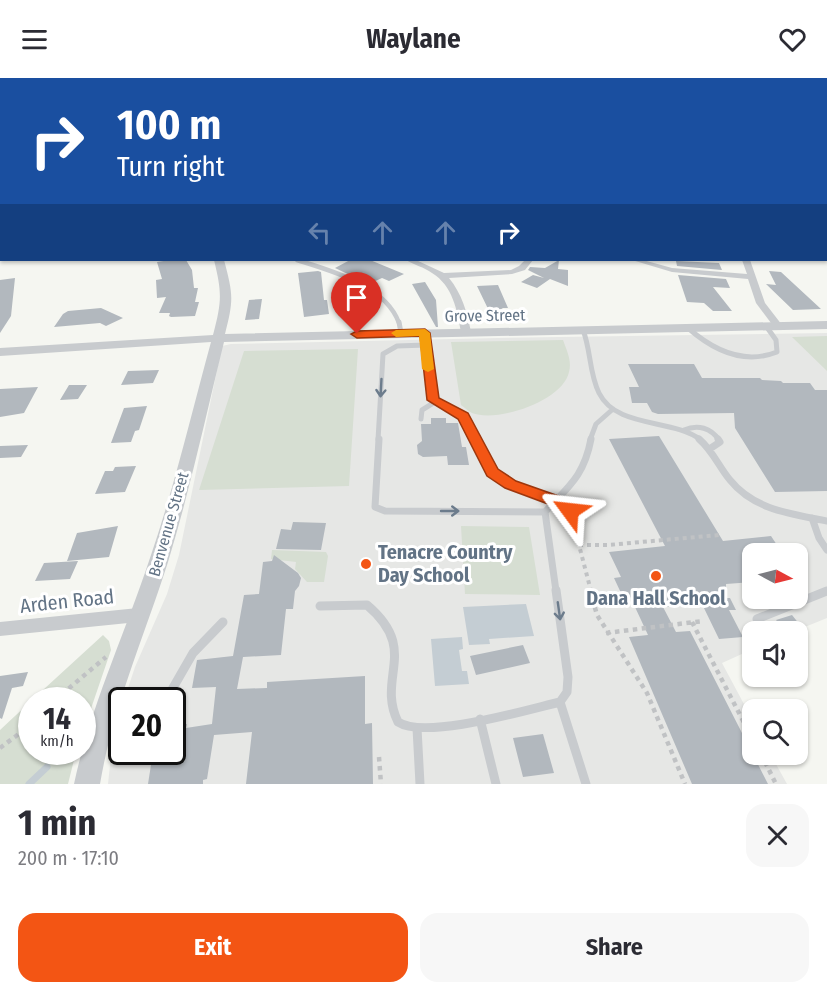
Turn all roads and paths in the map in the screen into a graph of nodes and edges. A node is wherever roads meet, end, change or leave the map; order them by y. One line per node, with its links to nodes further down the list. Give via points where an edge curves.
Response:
1 (219, 261): 17 (street, Benvenue Street, via 227,301)
2 (301, 261): 16 (lane, via 386,302 398,320)
3 (413, 261): 8 (street)
4 (425, 261): 8 (street)
5 (528, 261): 9 (street, via 512,272)
6 (640, 261): 10 (street, via 672,270)
7 (746, 261): 10 (street)
8 (431, 268): 9 (street)
9 (443, 276): 15 (street, via 459,298)
10 (751, 277): 12 (street)
11 (827, 325): 12 (street, Grove Street)
12 (771, 326): 13 (street, Grove Street); 13 (lane, via 777,352 754,357 711,346)
13 (688, 328): 14 (street, Grove Street)
14 (583, 330): 15 (street, Grove Street); 21 (lane, via 599,392)
15 (466, 332): 18 (street, Grove Street)
16 (400, 333): 17 (street, Grove Street); 18 (street, Grove Street)
17 (218, 338): 19 (street, Grove Street); 35 (street, Benvenue Street, via 162,551)
18 (425, 339): 20 (lane); 26 (lane, one-way to 26, via 387,349 383,354 377,509)
19 (0, 352)
20 (435, 402): 22 (lane, via 422,410); 25 (lane, via 464,416 495,476)
21 (613, 409): 23 (lane); 25 (lane, via 591,431 584,467)
22 (421, 419)
23 (684, 430): 24 (lane); 24 (lane, via 697,427 712,432 720,442)
24 (711, 448): 28 (lane, via 728,479 747,497 776,511)
25 (555, 500): 26 (lane); 27 (lane, via 567,507)
26 (545, 512): 45 (lane, one-way to 45, via 568,677 567,692)
27 (572, 516): 31 (path)
28 (812, 518): 29 (lane); 32 (lane)
29 (827, 521)
30 (719, 535): 31 (path)
31 (579, 545): 41 (path, via 592,603)
32 (827, 550)
33 (827, 591): 36 (lane)
34 (320, 606): 48 (lane, via 360,603 372,608 394,641 392,714 399,725)
35 (138, 615): 40 (street, Arden Road); 42 (street, Benvenue Street)
36 (758, 619)
37 (703, 621): 39 (path)
38 (223, 622): 44 (lane, via 193,653)
39 (692, 622): 41 (path); 47 (path)
40 (0, 629)
41 (606, 633): 61 (path, via 641,683)
42 (130, 637): 43 (path); 51 (street, Benvenue Street)
43 (70, 687)
44 (173, 687)
45 (560, 702): 46 (lane); 60 (lane)
46 (480, 719): 48 (lane); 59 (lane)
47 (742, 719)
48 (417, 729): 58 (lane)
49 (18, 733): 52 (path)
50 (108, 734): 51 (lane)
51 (96, 737)
52 (0, 748)
53 (379, 757): 57 (path)
54 (91, 765): 56 (street, Benvenue Street)
55 (766, 765): 62 (path)
56 (87, 784)
57 (381, 784)
58 (420, 784)
59 (496, 784)
60 (586, 784)
61 (685, 784)
62 (776, 784)

